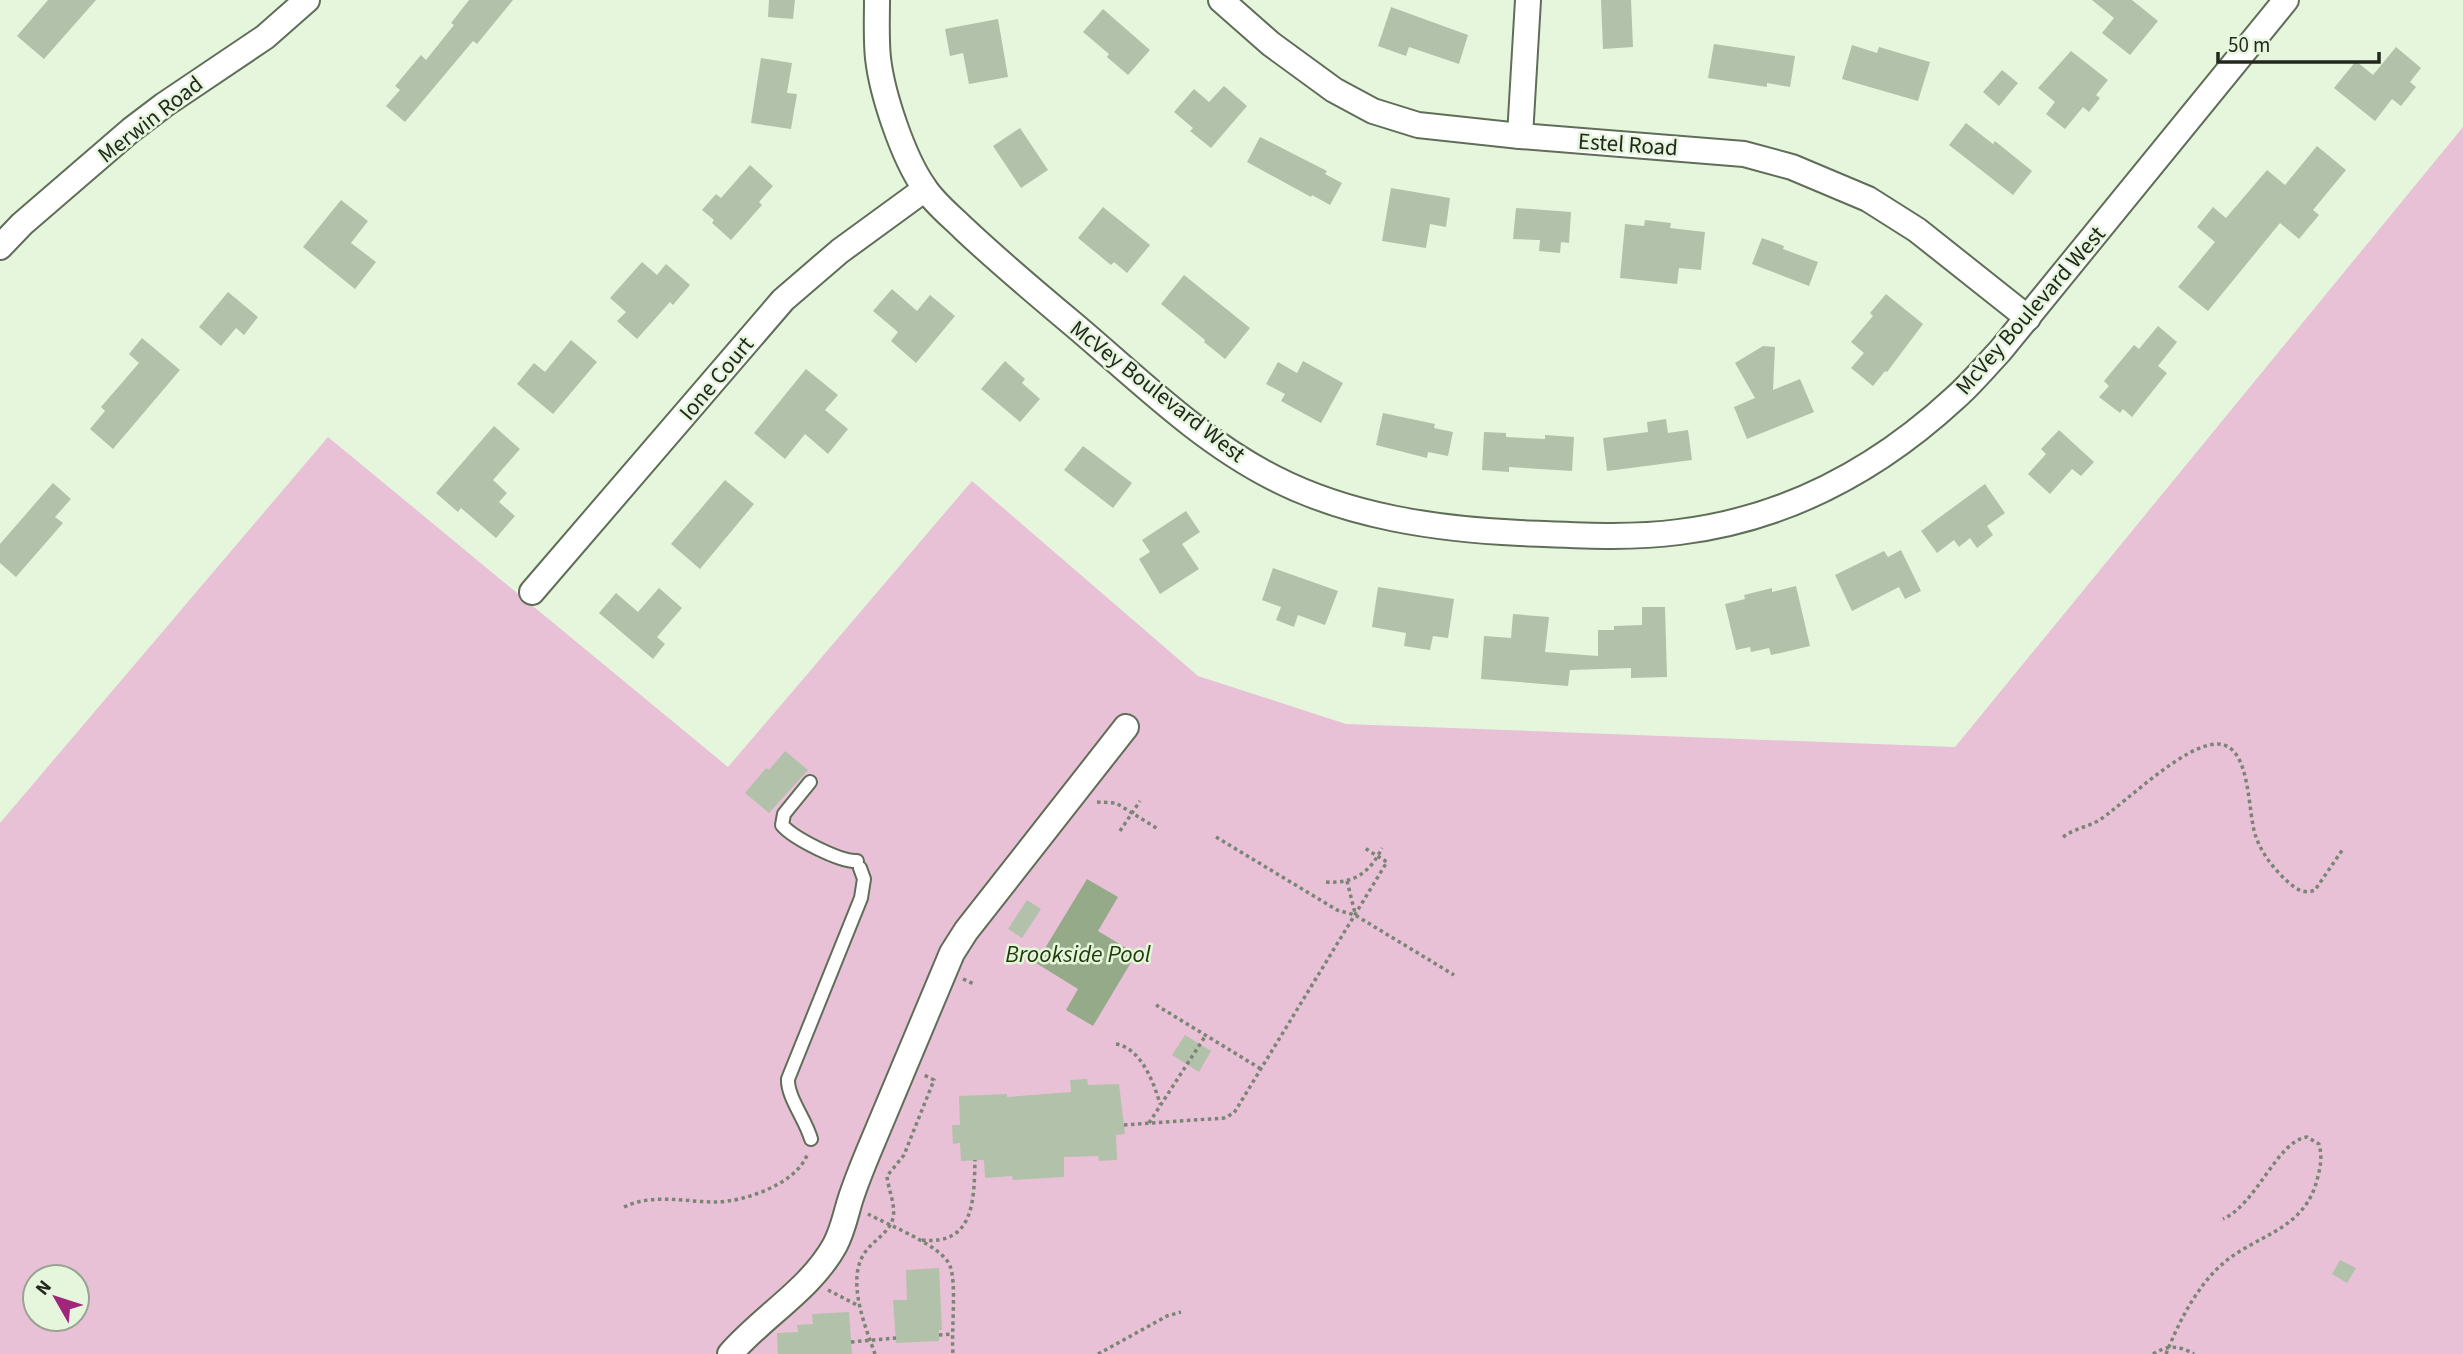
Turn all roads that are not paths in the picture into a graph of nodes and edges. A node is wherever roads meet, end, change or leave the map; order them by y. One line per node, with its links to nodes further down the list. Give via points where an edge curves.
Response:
1 (307, 0): 8 (street, Merwin Road, via 265,37 131,130)
2 (877, 0): 7 (street, McVey Boulevard West, via 878,60 888,102 907,157)
3 (1221, 0): 6 (street, Estel Road, via 1271,44 1334,90 1373,111 1418,125)
4 (1528, 0): 6 (street)
5 (2275, 4): 9 (street, McVey Boulevard West)
6 (1520, 136): 9 (street, Estel Road, via 1744,154 1792,167 1868,199 1917,230)
7 (925, 189): 9 (street, McVey Boulevard West, via 996,260 1230,452 1328,501 1433,526 1611,537 1680,532 1774,512 1857,472 1905,440 1956,397); 10 (street, Ione Court, via 840,251 783,300)
8 (0, 247)
9 (2028, 318)
10 (532, 593)
11 (1126, 727): 14 (street, via 958,944 867,1153 836,1244 812,1277)
12 (810, 782): 13 (lane, via 784,814 782,825 858,865 863,879 860,898 788,1079)
13 (811, 1139)
14 (730, 1354)

